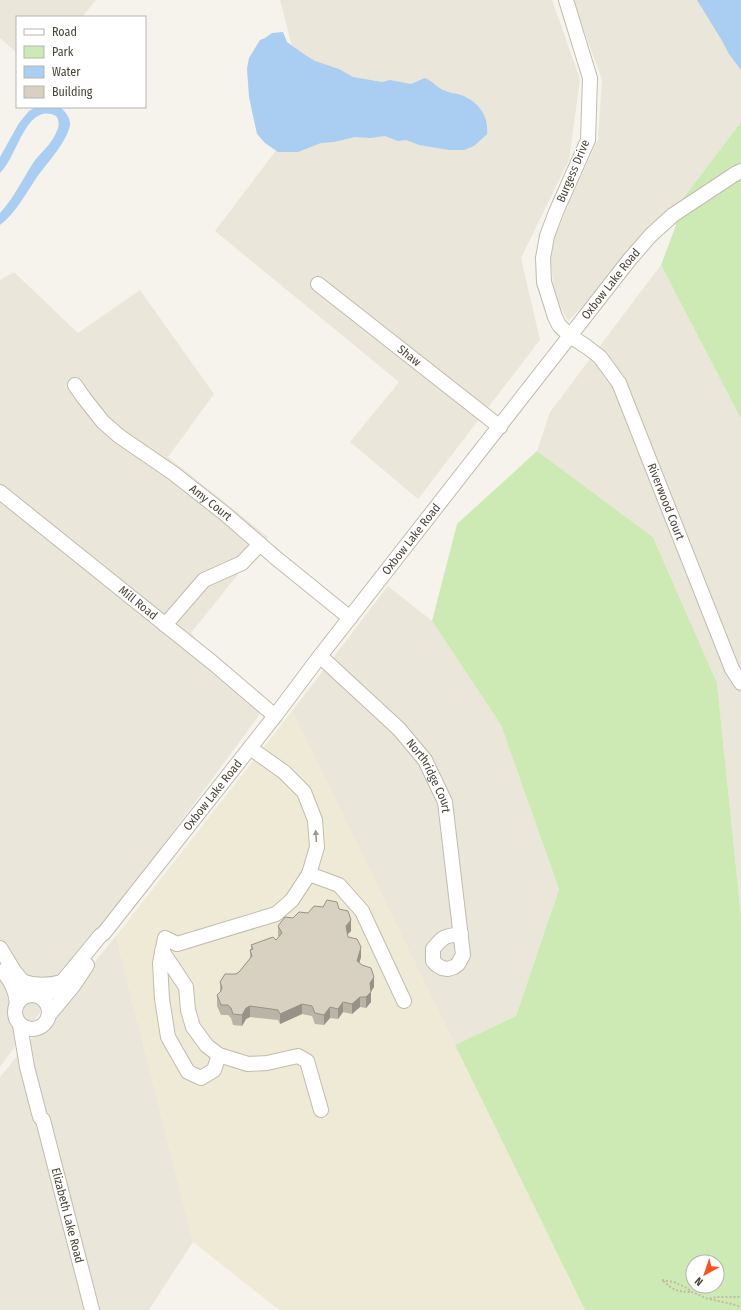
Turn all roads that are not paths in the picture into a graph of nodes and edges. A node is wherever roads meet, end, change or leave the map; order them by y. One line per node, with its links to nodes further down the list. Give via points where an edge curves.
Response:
1 (566, 0): 4 (street, Burgess Drive, via 590,78 588,140 556,212 547,236 543,258 544,282 555,317)
2 (741, 171): 4 (street, Oxbow Lake Road, via 672,215 651,235)
3 (318, 284): 6 (street, Shaw)
4 (570, 336): 6 (street, Oxbow Lake Road); 12 (street, Riverwood Court, via 600,357 619,383 732,669)
5 (75, 385): 8 (street, Amy Court, via 98,416 114,431 173,473)
6 (500, 427): 9 (street, Oxbow Lake Road)
7 (0, 492): 10 (street, Mill Road)
8 (260, 544): 9 (street, Amy Court); 10 (street, via 242,563 204,580)
9 (350, 618): 11 (street, Oxbow Lake Road)
10 (165, 625): 13 (street, Mill Road)
11 (320, 656): 13 (street, Oxbow Lake Road); 17 (street, Northridge Court, via 399,729 425,760 445,802)
12 (741, 683)
13 (275, 716): 14 (street, Oxbow Lake Road)
14 (250, 748): 15 (street, one-way to 14, via 317,847 315,820 304,792 284,772); 16 (street, Oxbow Lake Road)
15 (309, 874): 19 (street, via 292,900 276,914 178,944 165,938); 24 (street, via 339,885 362,911)
16 (104, 933): 22 (street, Oxbow Lake Road); 26 (street, Oxbow Lake Road, via 83,972)
17 (461, 934)
18 (0, 948): 21 (street)
19 (162, 952): 29 (street, via 186,986 188,1010 193,1027 207,1046); 29 (street, via 162,999 168,1037 188,1072 202,1078 214,1070)
20 (0, 966): 25 (street, via 13,986)
21 (21, 981): 22 (street, via 40,985); 23 (street)
22 (63, 982): 23 (street, Oxbow Lake Road, via 53,991)
23 (38, 997): 25 (street, via 26,996); 26 (street, via 48,1005)
24 (404, 1001)
25 (17, 1004): 27 (street, via 15,1014)
26 (49, 1015): 28 (street, via 44,1024)
27 (20, 1025): 28 (street); 31 (street, Elizabeth Lake Road, via 27,1068)
28 (36, 1029): 31 (street, Elizabeth Lake Road, via 33,1049)
29 (219, 1056): 30 (street, via 248,1064 267,1063 298,1056 307,1061)
30 (321, 1110)
31 (43, 1120): 32 (street, Elizabeth Lake Road)
32 (92, 1310)

